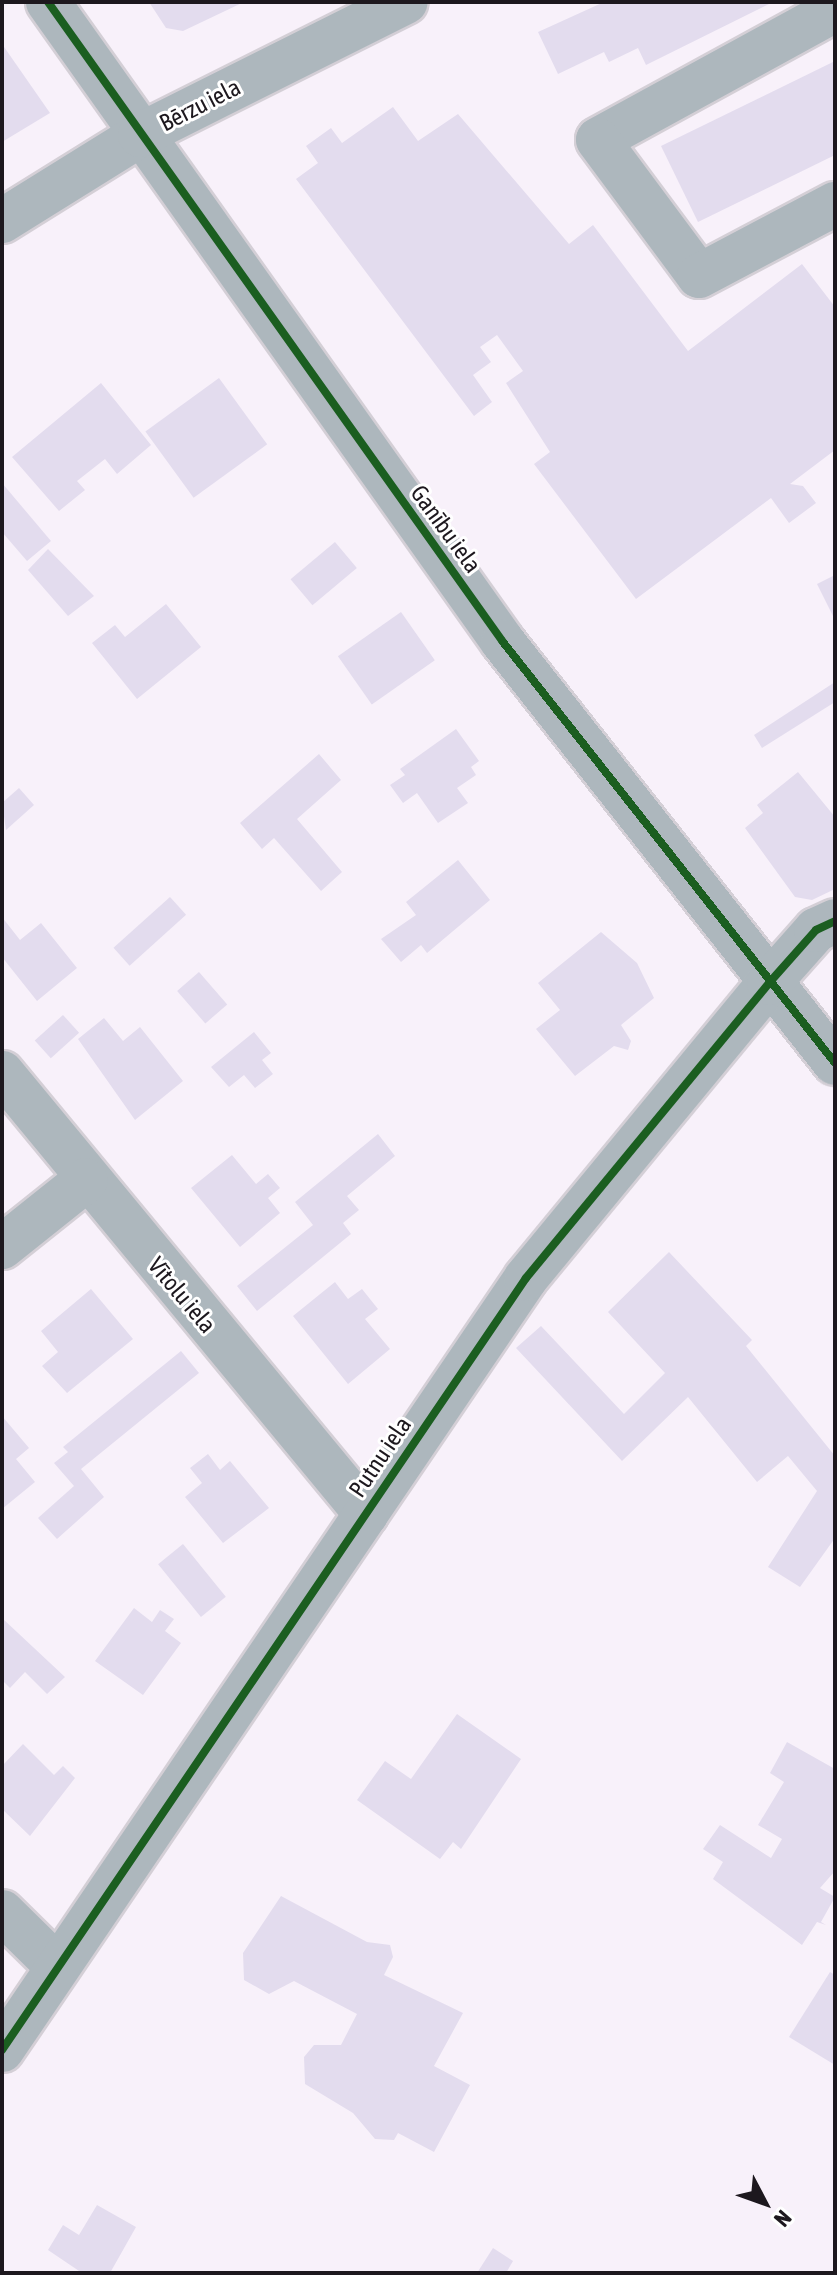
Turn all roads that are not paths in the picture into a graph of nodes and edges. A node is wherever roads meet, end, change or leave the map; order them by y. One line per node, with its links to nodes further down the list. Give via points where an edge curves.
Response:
1 (48, 2): 5 (street, Ganību iela)
2 (406, 2): 5 (street, Bērzu iela)
3 (830, 2): 4 (street)
4 (835, 10): 6 (street, via 598,140 699,276)
5 (140, 135): 7 (street, Bērzu iela); 9 (street, Ganību iela, via 503,642)
6 (835, 204)
7 (2, 221)
8 (835, 921): 9 (street, Putnu iela, via 816,930)
9 (769, 983): 10 (street, Ganību iela); 14 (street, Putnu iela, via 526,1278)
10 (835, 1063)
11 (2, 1073): 12 (street, Vītolu iela)
12 (86, 1180): 13 (street); 14 (street, Vītolu iela)
13 (2, 1247)
14 (366, 1514): 16 (street, Putnu iela)
15 (2, 1912): 16 (street)
16 (57, 1966): 17 (street, Putnu iela)
17 (2, 2050)

